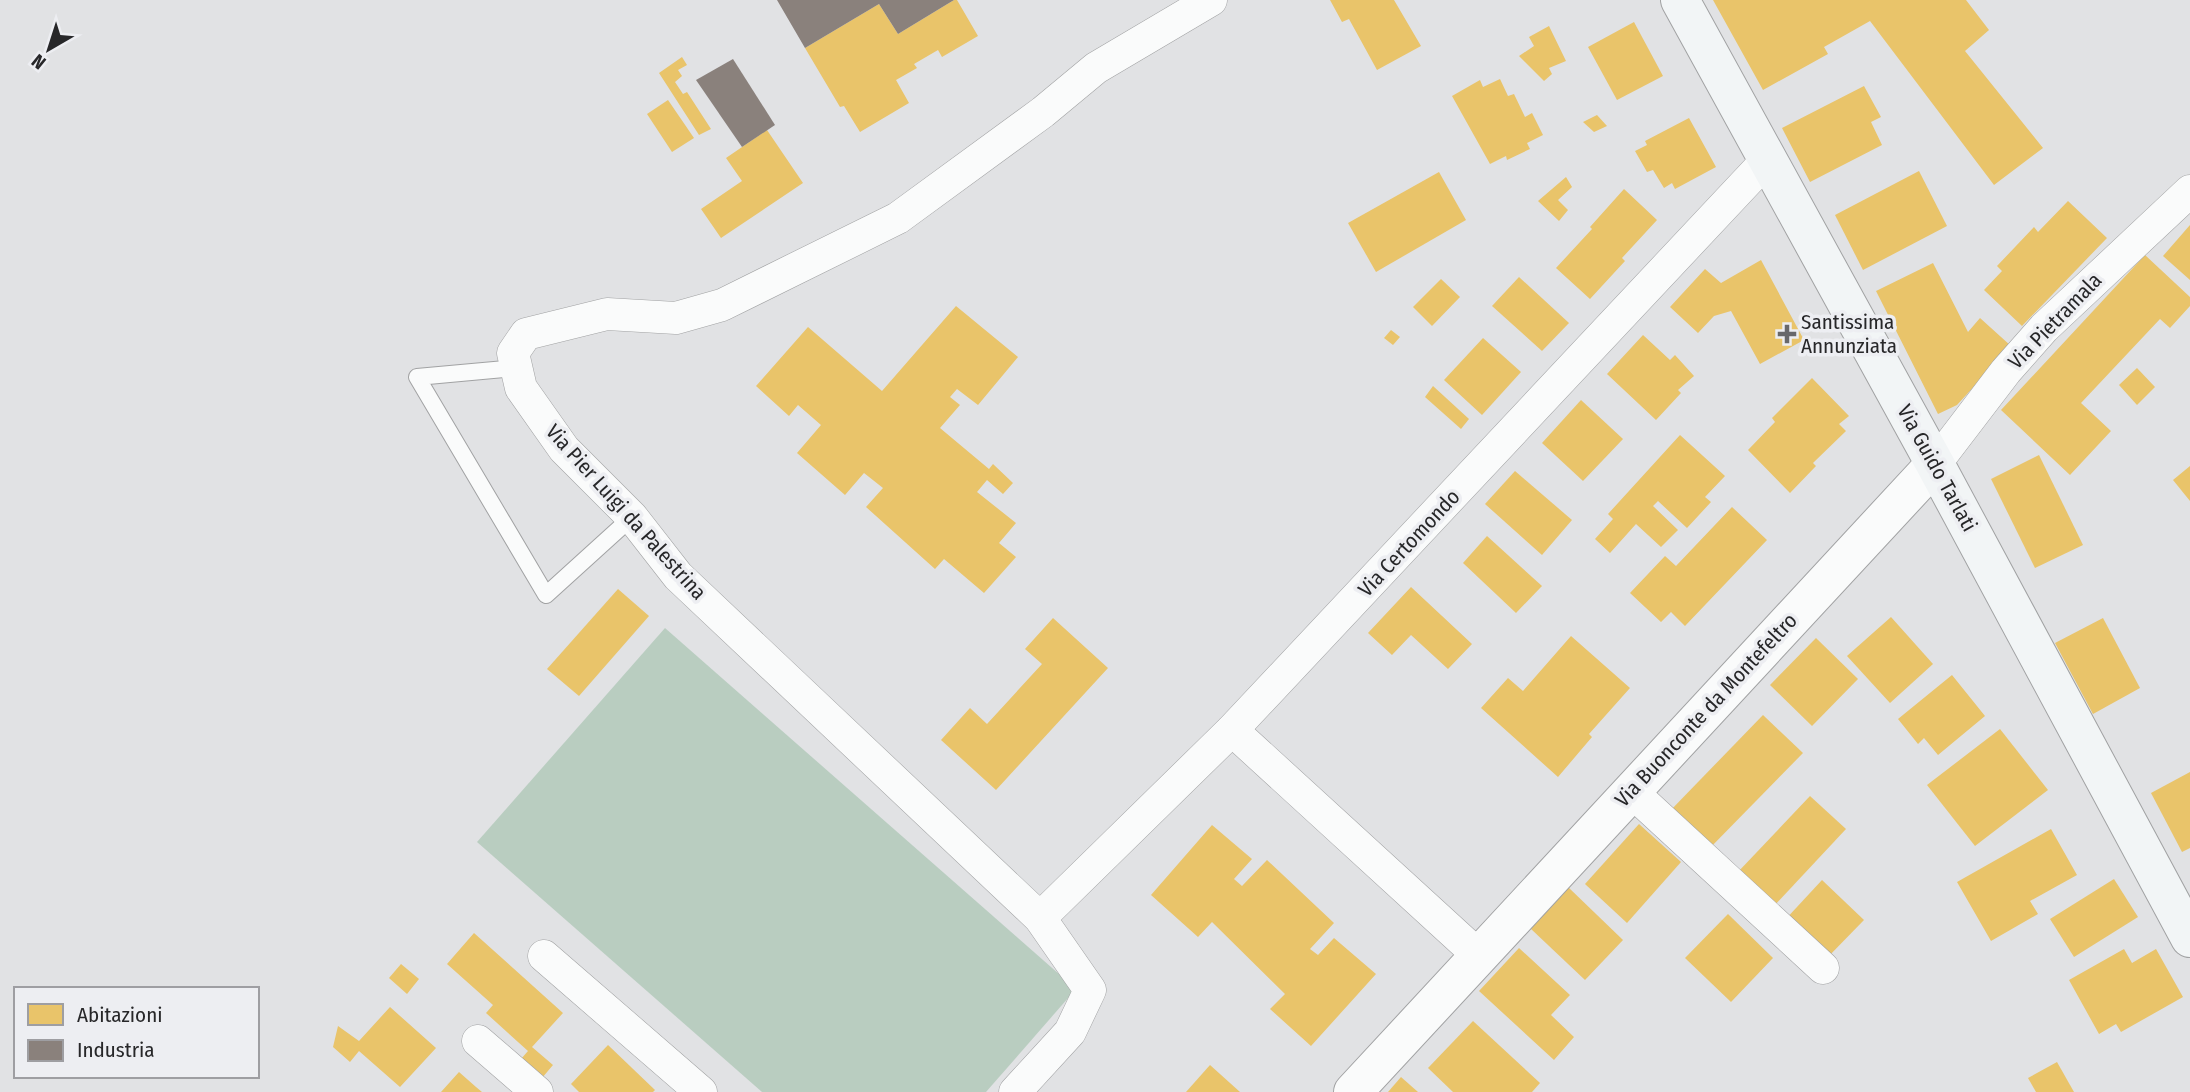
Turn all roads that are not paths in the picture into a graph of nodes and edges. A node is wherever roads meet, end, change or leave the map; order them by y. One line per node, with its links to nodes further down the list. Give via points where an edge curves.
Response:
1 (1211, 0): 5 (street, via 1096,68 898,218 722,305 676,318 607,314 526,334 513,353)
2 (1680, 0): 3 (main road, Via Guido Tarlati)
3 (1768, 159): 6 (main road, Via Guido Tarlati); 8 (street, Via Certomondo)
4 (2190, 191): 6 (street, Via Pietramala, via 2044,328)
5 (516, 368): 7 (street, Via Pier Luigi da Palestrina, via 521,388 564,449); 7 (lane, via 417,377 546,595)
6 (1935, 464): 9 (street, Via Buonconte da Montefeltro); 11 (main road, Via Guido Tarlati)
7 (632, 517): 10 (street, Via Pier Luigi da Palestrina, via 678,576)
8 (1232, 730): 10 (street, Via Certomondo); 12 (street)
9 (1631, 791): 12 (street, Via Buonconte da Montefeltro); 14 (street)
10 (1040, 918): 18 (street, Via Pier Luigi da Palestrina, via 1090,990 1070,1032)
11 (2190, 938)
12 (1478, 955): 19 (street, Via Buonconte da Montefeltro)
13 (544, 956): 17 (street)
14 (1823, 968)
15 (478, 1041): 16 (street)
16 (537, 1092)
17 (701, 1092)
18 (1015, 1092)
19 (1353, 1092)

